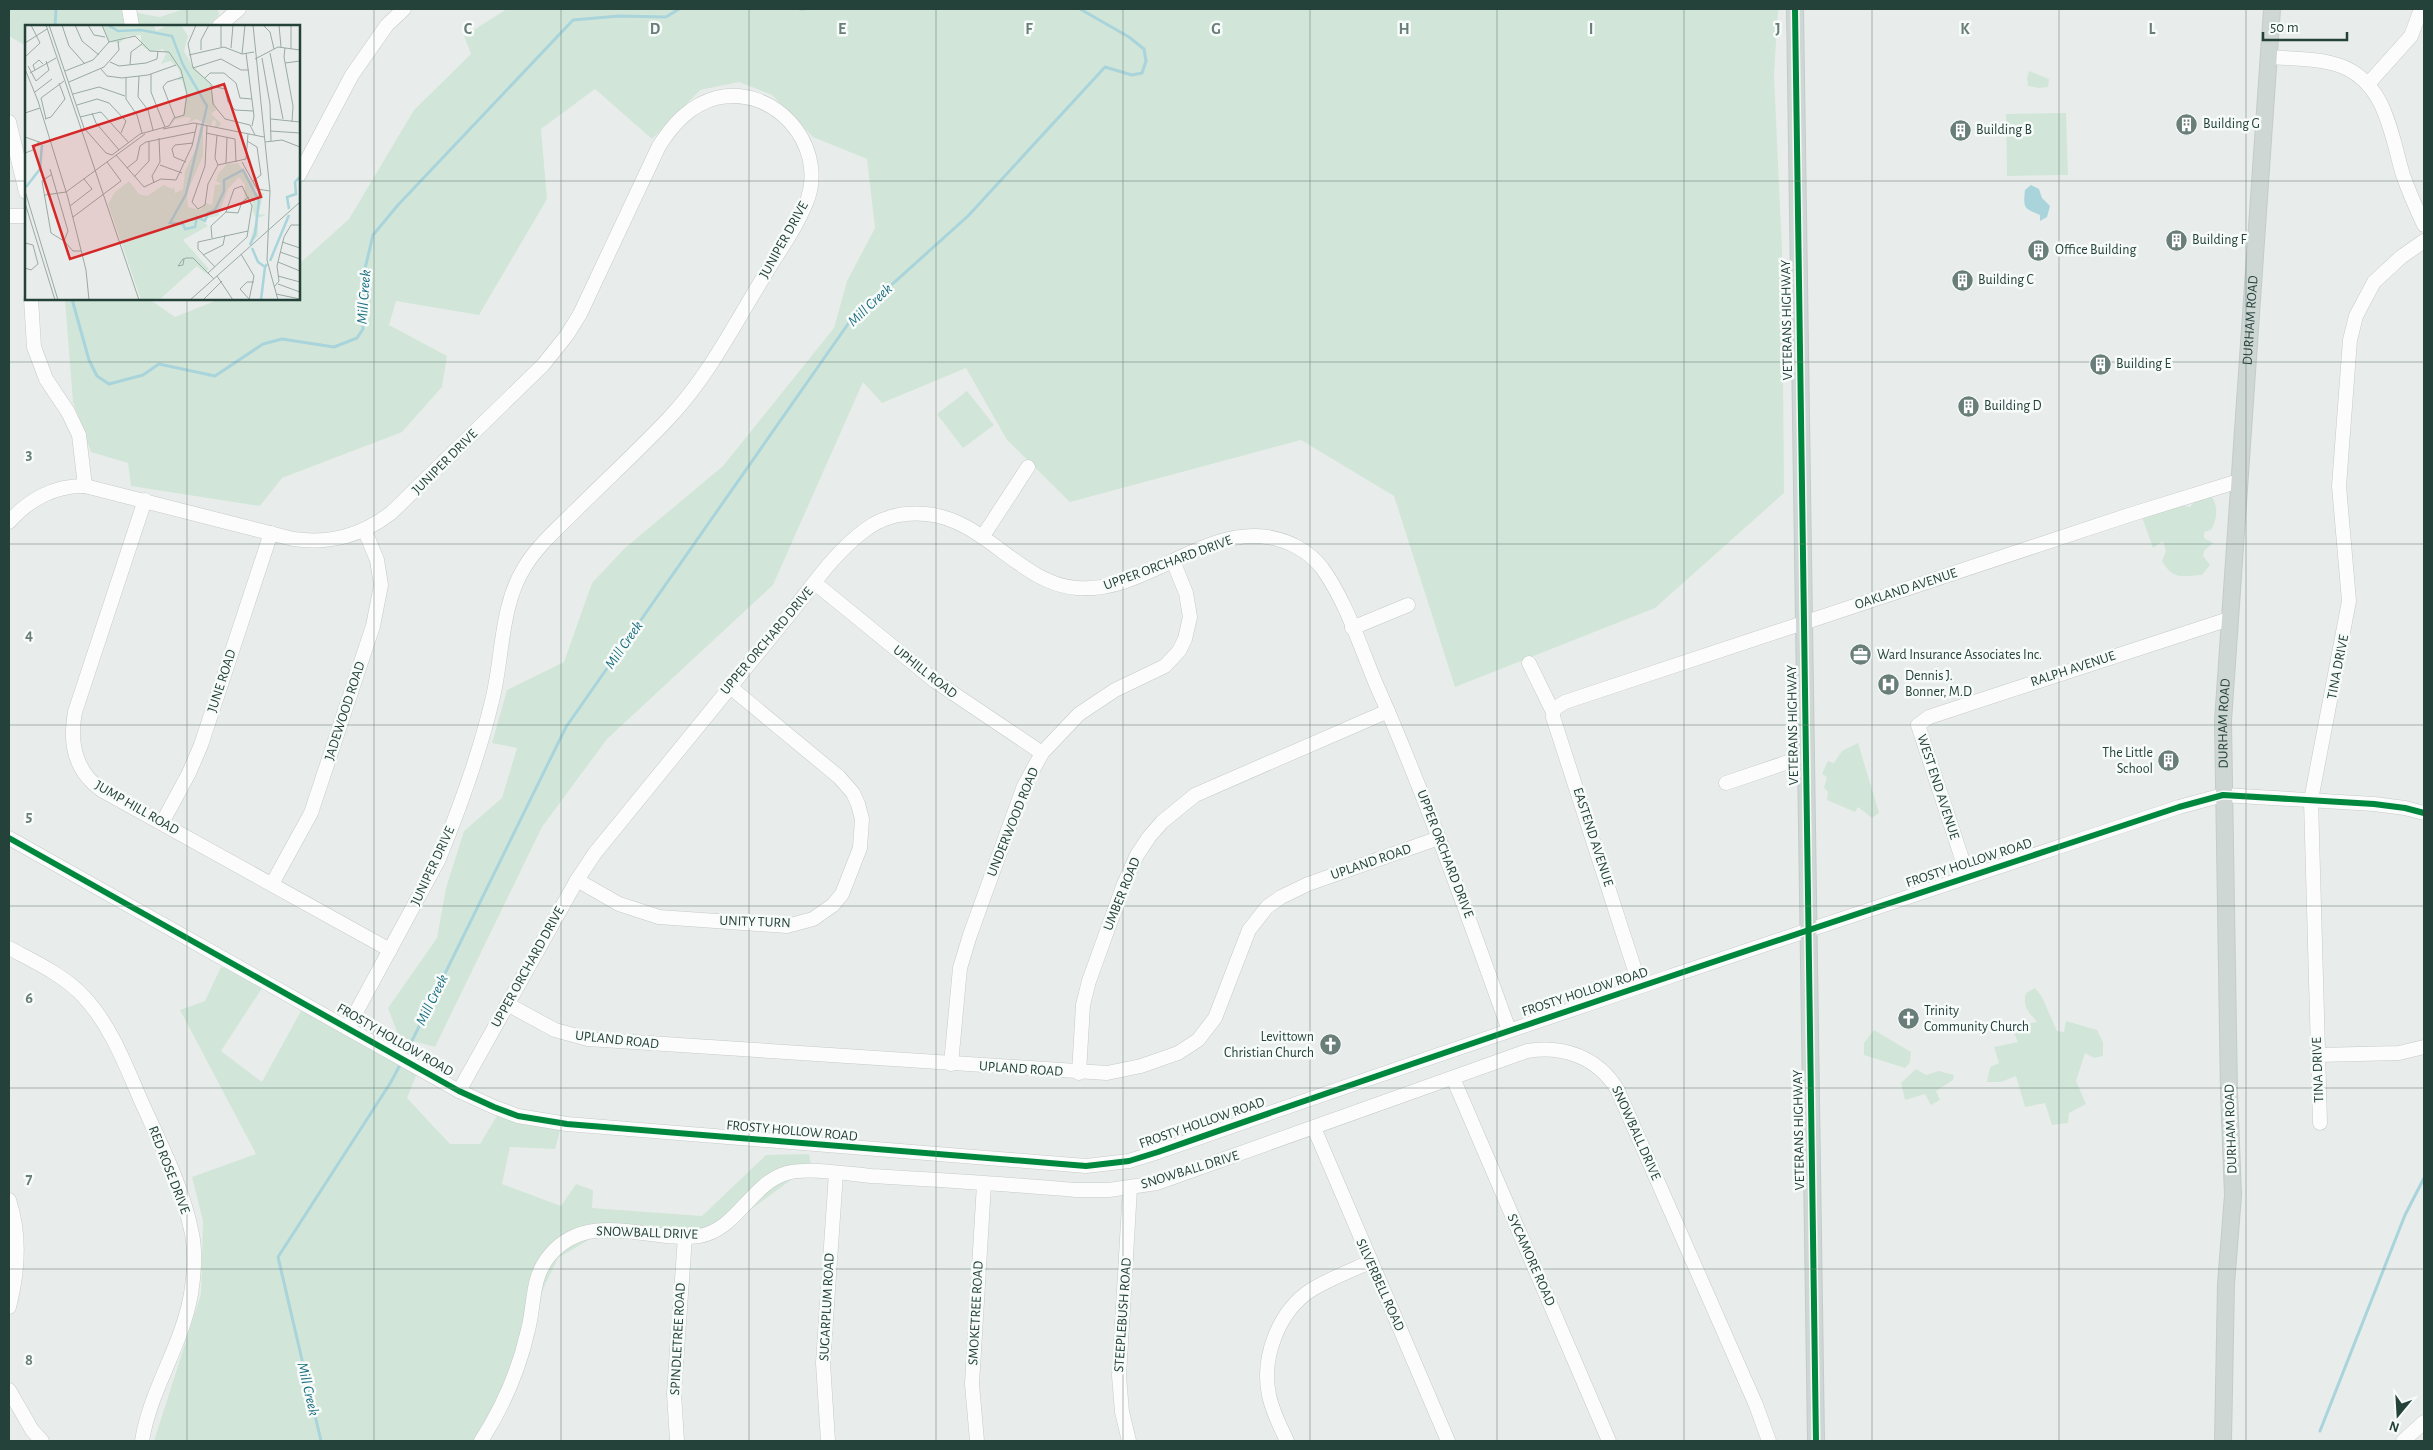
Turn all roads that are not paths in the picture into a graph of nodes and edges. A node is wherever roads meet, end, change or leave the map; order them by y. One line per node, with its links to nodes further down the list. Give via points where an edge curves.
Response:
1 (129, 9): 7 (street)
2 (239, 9): 8 (street)
3 (404, 9): 12 (street, via 375,40 352,75)
4 (1796, 9): 31 (main road, VETERANS HIGHWAY)
5 (2272, 9): 9 (main road, DURHAM ROAD)
6 (2421, 9): 10 (street, via 2412,36)
7 (132, 25)
8 (220, 25)
9 (2269, 58): 10 (street, via 2329,63 2350,70); 20 (main road, DURHAM ROAD)
10 (2368, 84): 16 (street, via 2384,111 2411,198)
11 (9, 122): 13 (street)
12 (300, 173)
13 (25, 188)
14 (9, 216): 15 (street)
15 (25, 216)
16 (2424, 224)
17 (2424, 241): 42 (street, TINA DRIVE, via 2374,282 2361,303 2352,331 2339,486 2349,601)
18 (32, 300): 21 (street, via 34,347 46,379 79,435)
19 (1028, 467): 26 (street)
20 (2239, 481): 30 (main road, DURHAM ROAD); 31 (street, OAKLAND AVENUE)
21 (85, 486): 22 (street, JUNIPER DRIVE); 23 (street, JUNIPER DRIVE, via 56,490 38,498 19,510)
22 (145, 500): 25 (street, JUNIPER DRIVE); 44 (street, JUMP HILL ROAD, via 75,712 72,741 81,769 94,785)
23 (9, 522)
24 (365, 531): 25 (street, JUNIPER DRIVE, via 322,541 293,539); 49 (street, JADEWOOD ROAD, via 377,560 381,585 373,626 311,813); 52 (street, JUNIPER DRIVE, via 404,502 558,348 580,314 671,127 694,107 732,96 767,105 789,121 803,139 811,165 809,195 804,208 692,392 670,418 544,542 522,571 508,608 487,722 450,833)
25 (271, 533): 44 (street, JUNE ROAD, via 201,745)
26 (982, 536): 27 (street, UPPER ORCHARD DRIVE, via 1045,579 1078,589 1110,586); 28 (street, UPPER ORCHARD DRIVE, via 954,520 936,515 891,517 867,528 851,541)
27 (1173, 561): 32 (street, UPPER ORCHARD DRIVE, via 1236,538 1257,536 1281,540 1299,548 1320,566 1334,587); 38 (street, UNDERWOOD ROAD, via 1186,593 1190,617 1179,651 1165,666 1092,704 1063,728)
28 (815, 583): 34 (street, UPPER ORCHARD DRIVE); 38 (street, UPHILL ROAD, via 935,681)
29 (1408, 606): 32 (street)
30 (2229, 619): 37 (street, RALPH AVENUE, via 1929,717); 41 (main road, DURHAM ROAD, via 2223,721)
31 (1804, 622): 36 (street, OAKLAND AVENUE, via 1574,699); 39 (main road, VETERANS HIGHWAY)
32 (1352, 628): 35 (street, UPPER ORCHARD DRIVE)
33 (1530, 663): 36 (street, EASTEND AVENUE)
34 (729, 686): 48 (street, UPPER ORCHARD DRIVE); 48 (street, UNITY TURN, via 839,777 853,793 862,819 862,835 842,894 822,914 786,926 647,915 619,904)
35 (1388, 711): 46 (street, UPPER ORCHARD DRIVE); 60 (street, UMBER ROAD, via 1195,795 1149,837 1136,856 1124,884 1089,981 1083,1005)
36 (1554, 712): 53 (street, EASTEND AVENUE)
37 (1918, 725): 47 (street, WEST END AVENUE)
38 (1042, 754): 59 (street, UNDERWOOD ROAD, via 1024,786 960,968)
39 (1806, 756): 40 (street); 50 (main road, VETERANS HIGHWAY)
40 (1726, 783)
41 (2223, 795): 42 (street, FROSTY HOLLOW ROAD); 47 (street, FROSTY HOLLOW ROAD); 86 (main road, DURHAM ROAD, via 2233,1195 2226,1284)
42 (2311, 800): 43 (street, FROSTY HOLLOW ROAD, via 2390,806); 58 (street, TINA DRIVE)
43 (2424, 813)
44 (162, 823): 49 (street, JUMP HILL ROAD)
45 (9, 838): 55 (street, FROSTY HOLLOW ROAD)
46 (1439, 838): 56 (street, UPPER ORCHARD DRIVE); 60 (street, UPLAND ROAD, via 1308,884 1267,907 1249,930 1215,1018 1190,1046 1128,1070 1107,1074)
47 (1968, 877): 50 (street, FROSTY HOLLOW ROAD)
48 (576, 880): 54 (street, UPPER ORCHARD DRIVE)
49 (272, 884): 52 (street, JUMP HILL ROAD)
50 (1809, 930): 53 (street, FROSTY HOLLOW ROAD); 85 (main road, VETERANS HIGHWAY)
51 (9, 948): 75 (street, RED ROSE DRIVE, via 73,986 101,1019 115,1042 185,1206 194,1256 191,1295 186,1320 150,1410)
52 (390, 950): 55 (street, JUNIPER DRIVE)
53 (1640, 986): 56 (street, FROSTY HOLLOW ROAD)
54 (507, 1004): 59 (street, UPLAND ROAD, via 555,1030 588,1039); 62 (street, UPPER ORCHARD DRIVE)
55 (348, 1027): 62 (street, FROSTY HOLLOW ROAD)
56 (1509, 1030): 62 (street, FROSTY HOLLOW ROAD, via 1158,1152 1119,1163 1086,1166 567,1124 518,1116)
57 (2424, 1047): 58 (street, via 2399,1053)
58 (2318, 1055): 63 (street, TINA DRIVE)
59 (951, 1064): 60 (street, UPLAND ROAD)
60 (1079, 1072)
61 (1452, 1078): 64 (street, SNOWBALL DRIVE); 83 (street, SYCAMORE ROAD); 84 (street, SNOWBALL DRIVE, via 1527,1051 1552,1049 1580,1055 1612,1080 1756,1405)
62 (459, 1091)
63 (2320, 1123)
64 (1314, 1128): 67 (street, SNOWBALL DRIVE, via 1182,1175); 70 (street, SILVERBELL ROAD)
65 (836, 1173): 66 (street, SNOWBALL DRIVE); 69 (street, SNOWBALL DRIVE, via 789,1172 775,1177 725,1223 710,1233); 78 (street, SUGARPLUM ROAD, via 824,1363)
66 (984, 1184): 67 (street, SNOWBALL DRIVE, via 1076,1190); 79 (street, SMOKETREE ROAD, via 972,1384)
67 (1130, 1188): 80 (street, STEEPLEBUSH ROAD, via 1120,1376 1122,1412)
68 (9, 1200): 71 (street, via 18,1247)
69 (685, 1237): 76 (street, SNOWBALL DRIVE, via 627,1230 591,1231 564,1243 552,1253 537,1276 529,1329 516,1370 494,1419); 77 (street, SPINDLETREE ROAD, via 674,1393)
70 (1370, 1262): 81 (street, via 1311,1291 1299,1300 1278,1328 1267,1366 1267,1384 1274,1413); 82 (street, SILVERBELL ROAD)
71 (9, 1308)
72 (9, 1390): 74 (street)
73 (2424, 1422): 87 (street)
74 (42, 1441)
75 (142, 1441)
76 (480, 1441)
77 (677, 1441)
78 (828, 1441)
79 (977, 1441)
80 (1129, 1441)
81 (1287, 1441)
82 (1448, 1441)
83 (1609, 1441)
84 (1768, 1441)
85 (1816, 1441)
86 (2223, 1441)
87 (2403, 1441)

